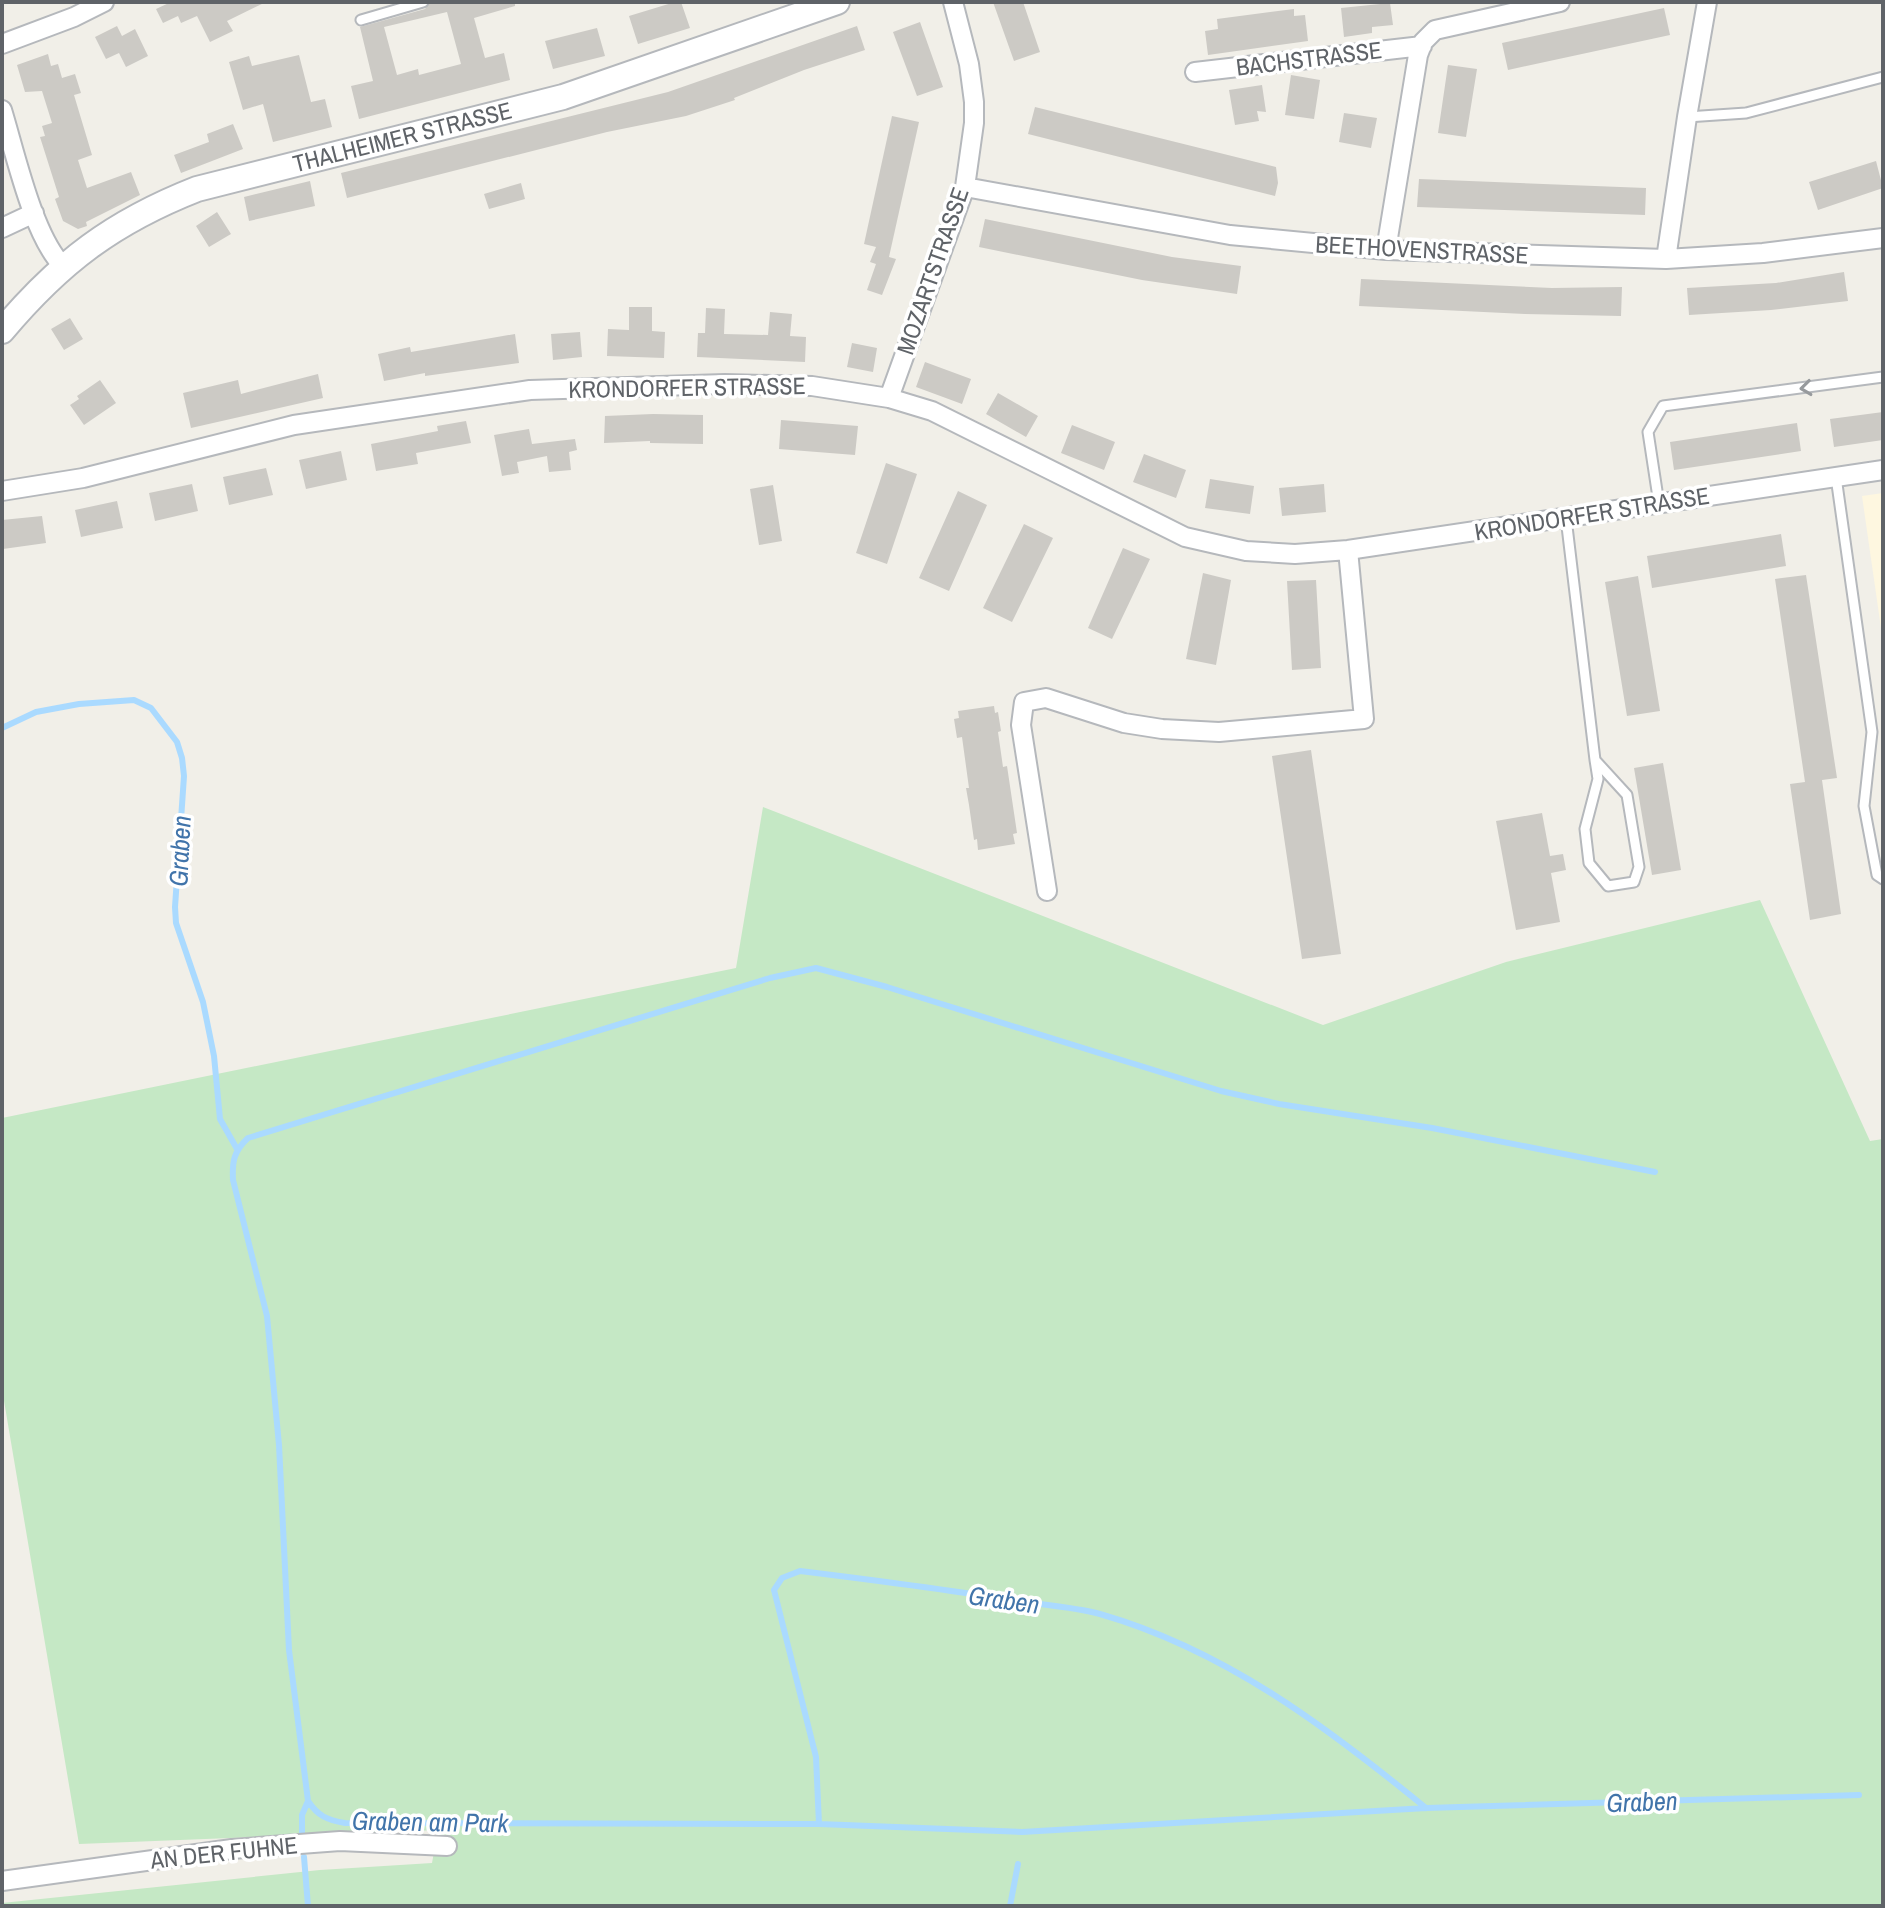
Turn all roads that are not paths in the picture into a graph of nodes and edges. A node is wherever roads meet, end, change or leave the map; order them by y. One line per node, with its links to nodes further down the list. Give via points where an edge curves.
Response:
1 (104, 2): 8 (street)
2 (423, 2): 7 (lane)
3 (837, 2): 20 (street, THALHEIMER STRASSE, via 563,97 197,189 111,230)
4 (953, 2): 14 (street, MOZARTSTRASSE, via 974,102)
5 (1560, 2): 9 (street, BACHSTRASSE, via 1435,30)
6 (1707, 2): 13 (street)
7 (361, 20)
8 (2, 44)
9 (1422, 46): 10 (street, BACHSTRASSE); 18 (street, BACHSTRASSE)
10 (1195, 72)
11 (1883, 77): 13 (lane, via 1746,113)
12 (2, 110): 15 (street)
13 (1687, 117): 19 (street)
14 (965, 187): 18 (street, BEETHOVENSTRASSE, via 1230,235); 23 (street, MOZARTSTRASSE)
15 (34, 213): 16 (street); 20 (street, via 47,246)
16 (2, 228)
17 (1883, 238): 19 (street, BEETHOVENSTRASSE)
18 (1386, 250): 19 (street, BEETHOVENSTRASSE)
19 (1666, 259)
20 (63, 266): 21 (street, THALHEIMER STRASSE)
21 (2, 331)
22 (1883, 377): 27 (lane, one-way to 27, via 1663,406 1648,432)
23 (889, 398): 26 (street, KRONDORFER STRASSE, via 812,386 738,384 530,390 294,425 83,478); 29 (street, KRONDORFER STRASSE, via 951,420 1185,537 1246,551)
24 (1883, 470): 25 (street, KRONDORFER STRASSE)
25 (1836, 477): 27 (street, KRONDORFER STRASSE); 30 (lane)
26 (2, 491)
27 (1659, 504): 28 (street, KRONDORFER STRASSE)
28 (1566, 518): 29 (street, KRONDORFER STRASSE); 32 (lane)
29 (1348, 550): 34 (street, via 1364,719 1219,732 1124,723 1046,698 1024,702 1021,725)
30 (1872, 732): 31 (lane); 33 (lane, via 1864,806 1877,875)
31 (1883, 736)
32 (1595, 760): 32 (lane, via 1598,779 1585,829 1589,863 1608,886 1634,882 1639,867 1627,795)
33 (1883, 879)
34 (1047, 891)
35 (447, 1846): 36 (street, AN DER FUHNE, via 340,1841 232,1849)
36 (2, 1881)

